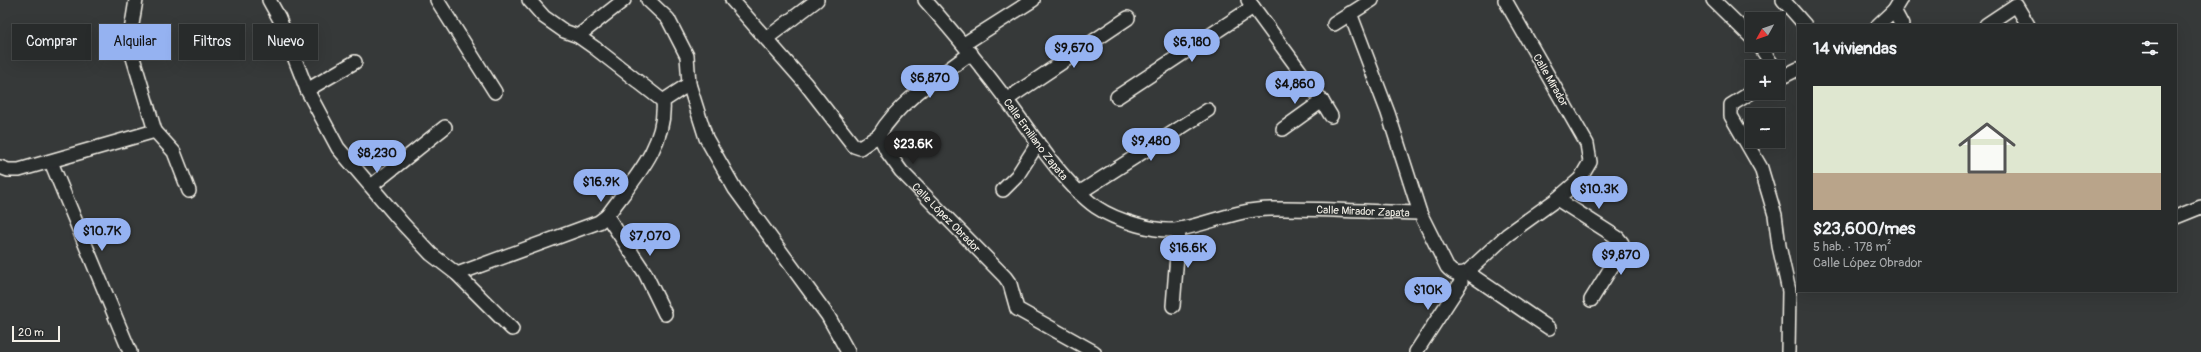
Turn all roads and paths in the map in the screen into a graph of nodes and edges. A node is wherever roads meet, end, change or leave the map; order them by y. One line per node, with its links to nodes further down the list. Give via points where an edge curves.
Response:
1 (136, 0): 45 (street, via 130,37 131,51)
2 (268, 0): 34 (street, via 279,18)
3 (437, 0): 35 (street)
4 (529, 0): 27 (street, via 544,18 564,31)
5 (624, 0): 27 (street)
6 (648, 0): 33 (street, via 668,18 687,56)
7 (732, 0): 28 (street)
8 (817, 0): 28 (street)
9 (925, 0): 29 (street, Calle Emiliano Zapata)
10 (1033, 0): 29 (street)
11 (1372, 0): 18 (street)
12 (1505, 0): 54 (street, Calle Mirador, via 1587,144 1590,162 1580,179)
13 (1714, 0): 26 (street)
14 (1783, 0): 21 (street)
15 (2014, 3): 24 (street); 25 (street)
16 (1251, 4): 37 (street); 40 (street)
17 (1897, 5): 22 (street); 23 (street)
18 (1350, 13): 20 (street); 56 (street, via 1388,113)
19 (1128, 18): 38 (street)
20 (1334, 24)
21 (1804, 24)
22 (1879, 24)
23 (1902, 24)
24 (1987, 24)
25 (2027, 24)
26 (1745, 31)
27 (578, 36): 39 (street)
28 (766, 38): 46 (street, via 805,82 854,146 860,148)
29 (967, 49): 38 (street, Calle Emiliano Zapata); 46 (street, via 899,110)
30 (355, 62): 34 (street)
31 (1797, 69): 32 (street)
32 (1785, 72)
33 (688, 84): 39 (street); 68 (street, via 706,138 735,189 828,316)
34 (306, 90): 50 (street, via 338,148)
35 (495, 92)
36 (1745, 96): 71 (street, via 1731,105 1731,116 1761,168 1775,215 1789,291)
37 (1117, 97)
38 (1006, 100): 47 (street, Calle Emiliano Zapata)
39 (663, 101): 57 (street, via 665,118 658,140 650,156)
40 (1322, 101): 42 (street); 44 (street)
41 (1208, 110): 53 (street)
42 (1331, 116)
43 (446, 127): 50 (street)
44 (1283, 129)
45 (155, 131): 48 (street); 52 (street, via 174,152)
46 (879, 135): 69 (street, Calle López Obrador, via 901,171 1005,277 1010,284 1017,309)
47 (1038, 143): 51 (street, via 1017,176); 53 (street, Calle Emiliano Zapata)
48 (51, 162): 49 (street, via 19,170); 67 (street)
49 (0, 167)
50 (371, 186): 61 (street, via 431,254)
51 (1003, 190)
52 (189, 191)
53 (1079, 193): 59 (street, Calle Emiliano Zapata, via 1097,208 1114,217 1148,228)
54 (1557, 199): 60 (street, via 1507,235); 62 (street, via 1622,243 1622,250)
55 (2201, 207): 58 (street)
56 (1420, 213): 59 (street, Calle Mirador Zapata, via 1271,209 1246,211); 60 (street, Calle Mirador Zapata, via 1446,267 1452,272)
57 (607, 216): 61 (street, via 599,222); 64 (street, via 645,273)
58 (2177, 217)
59 (1178, 230): 63 (street)
60 (1463, 273): 65 (street, Calle Mirador Zapata); 70 (street, via 1457,289)
61 (457, 274): 66 (street)
62 (1591, 300)
63 (1173, 306)
64 (665, 314)
65 (1548, 328)
66 (512, 329)
67 (130, 352)
68 (848, 352)
69 (1094, 352)
70 (1416, 352)
71 (1788, 352)

